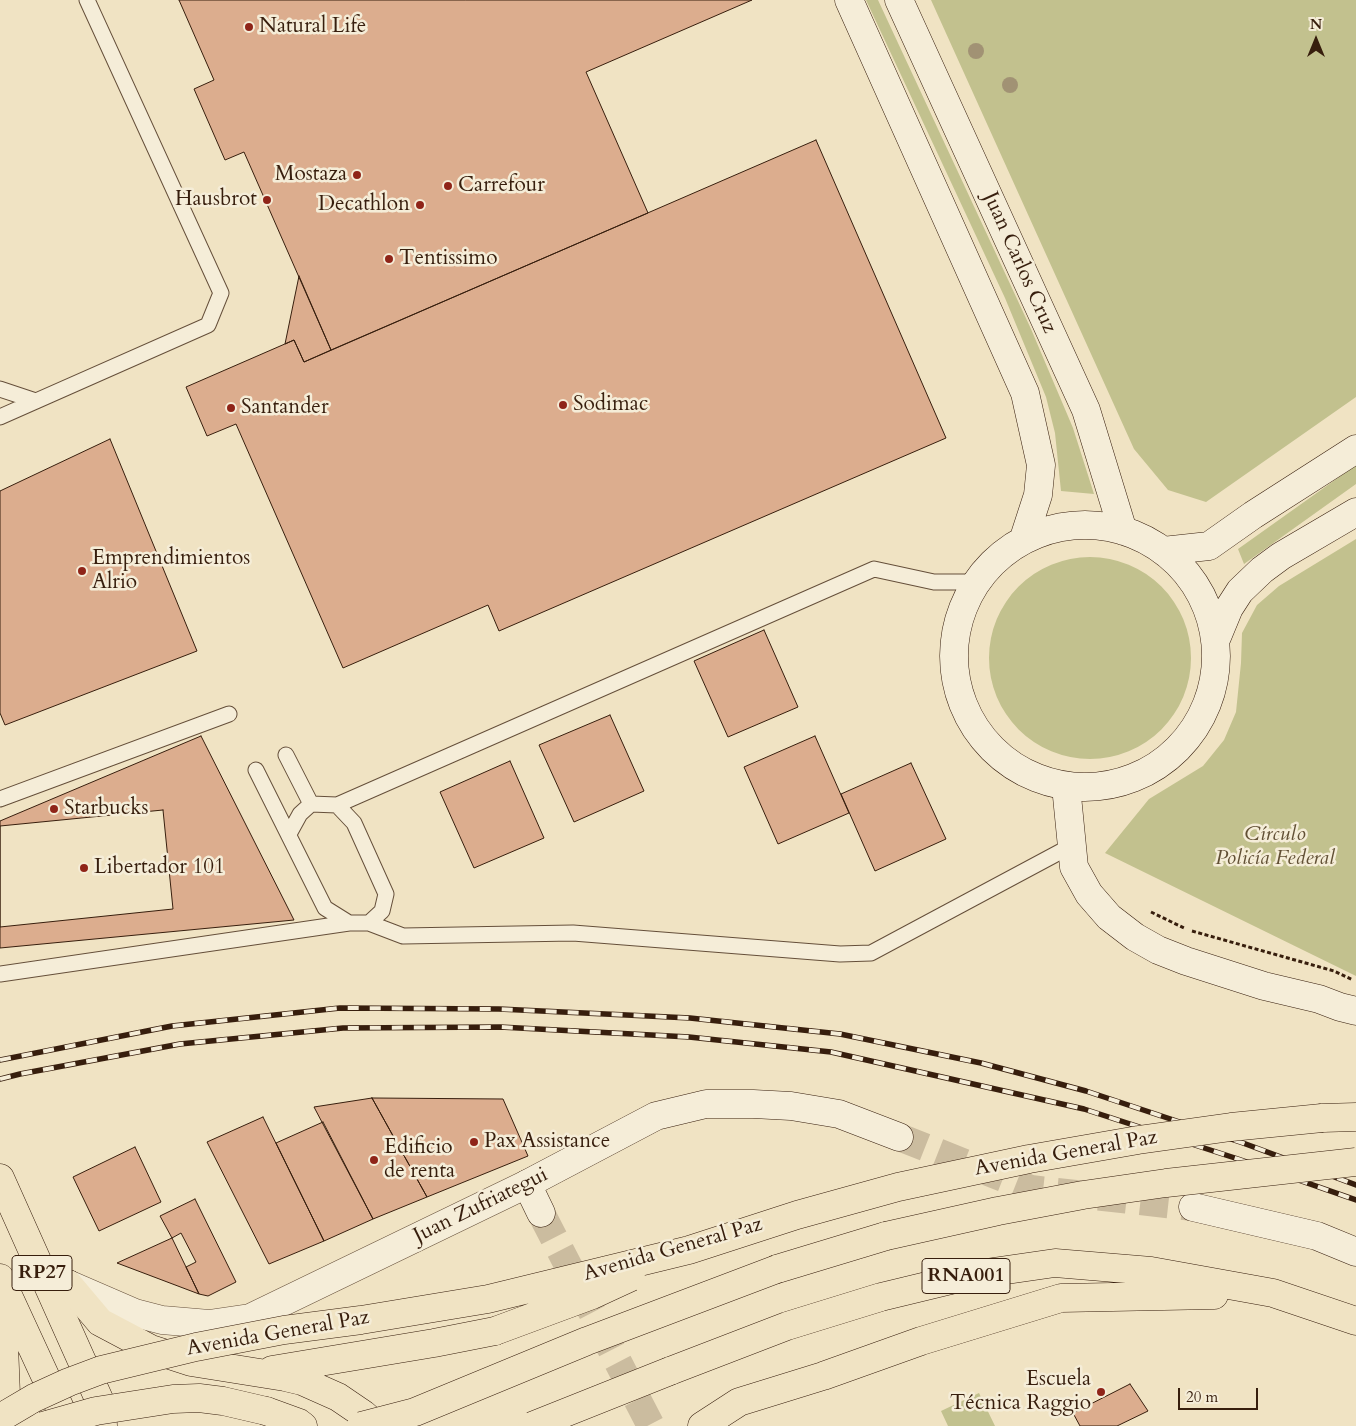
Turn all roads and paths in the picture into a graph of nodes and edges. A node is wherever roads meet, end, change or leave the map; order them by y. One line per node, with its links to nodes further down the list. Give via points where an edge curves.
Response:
1 (87, 0): 5 (lane, via 221,293 208,325)
2 (849, 0): 10 (street, via 1025,392 1040,465 1038,495)
3 (899, 0): 9 (street, Juan Carlos Cruz, via 1086,410)
4 (0, 389): 5 (lane)
5 (36, 401): 6 (lane)
6 (0, 417)
7 (1356, 449): 11 (street, via 1209,546)
8 (1356, 512): 13 (street, via 1262,570 1228,608)
9 (1124, 531): 10 (street, via 1084,526); 11 (street)
10 (1025, 535): 12 (street)
11 (1163, 551): 13 (street, via 1190,576 1208,609)
12 (978, 582): 17 (street, via 960,616 954,653 958,691 973,725 998,754 1030,775); 20 (lane, via 934,582 874,569)
13 (1217, 637): 17 (street, via 1215,681 1203,715 1183,744 1156,767 1124,782 1088,787)
14 (229, 714): 18 (lane)
15 (286, 755): 19 (lane)
16 (256, 770): 21 (lane)
17 (1066, 786): 22 (street)
18 (0, 799)
19 (311, 804): 20 (lane); 21 (lane, via 300,814)
20 (337, 805): 25 (lane, via 354,823 386,894 382,911)
21 (289, 834): 24 (lane, via 324,908)
22 (1072, 846): 25 (lane, via 870,953 840,954 573,933 403,936); 28 (street, via 1074,867 1089,894 1109,917 1134,937 1186,961 1264,986 1319,999)
23 (1147, 910): 27 (path, via 1189,931 1334,971)
24 (349, 923): 25 (lane); 26 (lane)
25 (369, 923)
26 (0, 974)
27 (1356, 981)
28 (1351, 1012)
29 (1356, 1117): 36 (main road, Avenida General Paz, bridge, via 1231,1127 1029,1159 898,1187)
30 (899, 1137): 33 (street, Juan Zufriategui, via 839,1114 791,1106 706,1104 656,1116)
31 (1356, 1162): 46 (main road, Avenida General Paz / RNA001, bridge, via 1083,1195 886,1236 777,1269 587,1341)
32 (0, 1178): 38 (main road, RP27)
33 (527, 1184): 35 (street); 40 (street, Juan Zufriategui, via 250,1318 209,1324 162,1320 135,1313)
34 (1193, 1207): 37 (street, via 1317,1236)
35 (541, 1213)
36 (689, 1250): 43 (main road, bridge, via 592,1295 494,1331); 45 (main road, Avenida General Paz, bridge, via 488,1299 284,1330 196,1347 101,1370)
37 (1356, 1252)
38 (35, 1258): 40 (main road); 49 (main road, RP27, via 102,1406)
39 (1, 1280): 45 (main road); 48 (main road, RP27, via 65,1419)
40 (68, 1284): 43 (main road, via 100,1322 151,1349 191,1362)
41 (1273, 1293): 42 (main road); 44 (main road, via 1061,1298); 54 (main road, RNA001, bridge, via 1151,1272 1055,1263 972,1275 880,1297 787,1326)
42 (1356, 1321)
43 (255, 1373): 52 (main road, via 285,1377 320,1388 352,1406)
44 (739, 1402): 55 (main road); 56 (main road)
45 (2, 1410)
46 (415, 1412): 51 (main road, bridge); 53 (main road, Avenida General Paz / RNA001, bridge)
47 (43, 1426): 50 (main road, bridge, via 96,1411 199,1398 266,1411)
48 (73, 1426)
49 (103, 1426)
50 (303, 1426)
51 (360, 1426)
52 (377, 1426)
53 (384, 1426)
54 (532, 1426)
55 (680, 1426)
56 (702, 1426)

